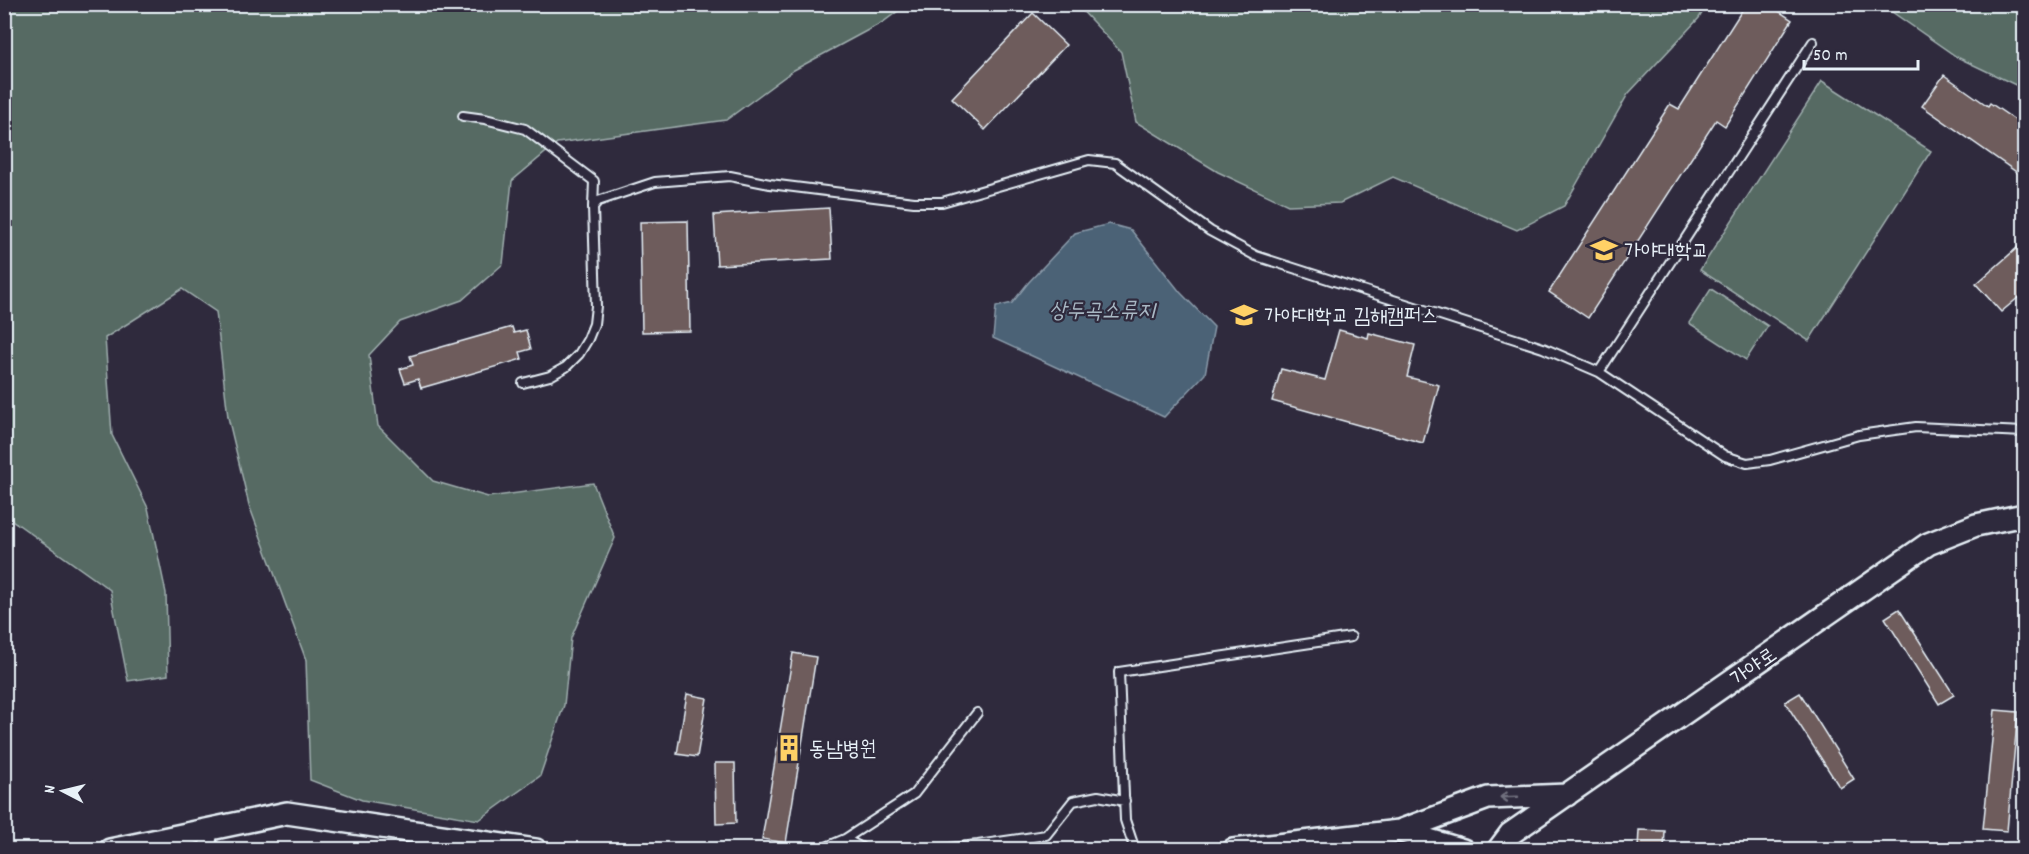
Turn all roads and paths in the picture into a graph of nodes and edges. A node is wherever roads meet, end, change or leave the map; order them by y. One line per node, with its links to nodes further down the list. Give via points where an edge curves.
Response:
1 (1813, 42): 4 (lane)
2 (463, 116): 3 (lane, via 525,129 594,180)
3 (593, 207): 4 (lane, via 598,201 655,182 730,176 903,201 942,202 1089,160 1115,163 1210,231 1256,256 1543,348); 5 (lane, via 594,324 579,354 566,367)
4 (1599, 372): 6 (lane, via 1725,456 1747,464 1859,435 1916,427)
5 (523, 383)
6 (2025, 432)
7 (2025, 514): 10 (street, 가야로, via 1976,525 1928,544)
8 (1351, 637): 11 (lane, via 1119,672)
9 (976, 713): 14 (lane, via 914,794)
10 (1568, 795): 13 (street, one-way to 13, via 1488,798); 24 (street, 가야로, via 1510,834)
11 (1125, 801): 20 (lane, via 1098,796 1073,801 1046,835); 21 (lane, via 1125,820)
12 (210, 828): 15 (street); 16 (street); 17 (street, via 287,813)
13 (1399, 831): 22 (street); 23 (street)
14 (845, 839): 18 (lane); 19 (lane)
15 (110, 849)
16 (207, 849)
17 (536, 849)
18 (819, 849)
19 (866, 849)
20 (930, 849)
21 (1135, 849)
22 (1233, 849)
23 (1463, 849)
24 (1498, 849)

